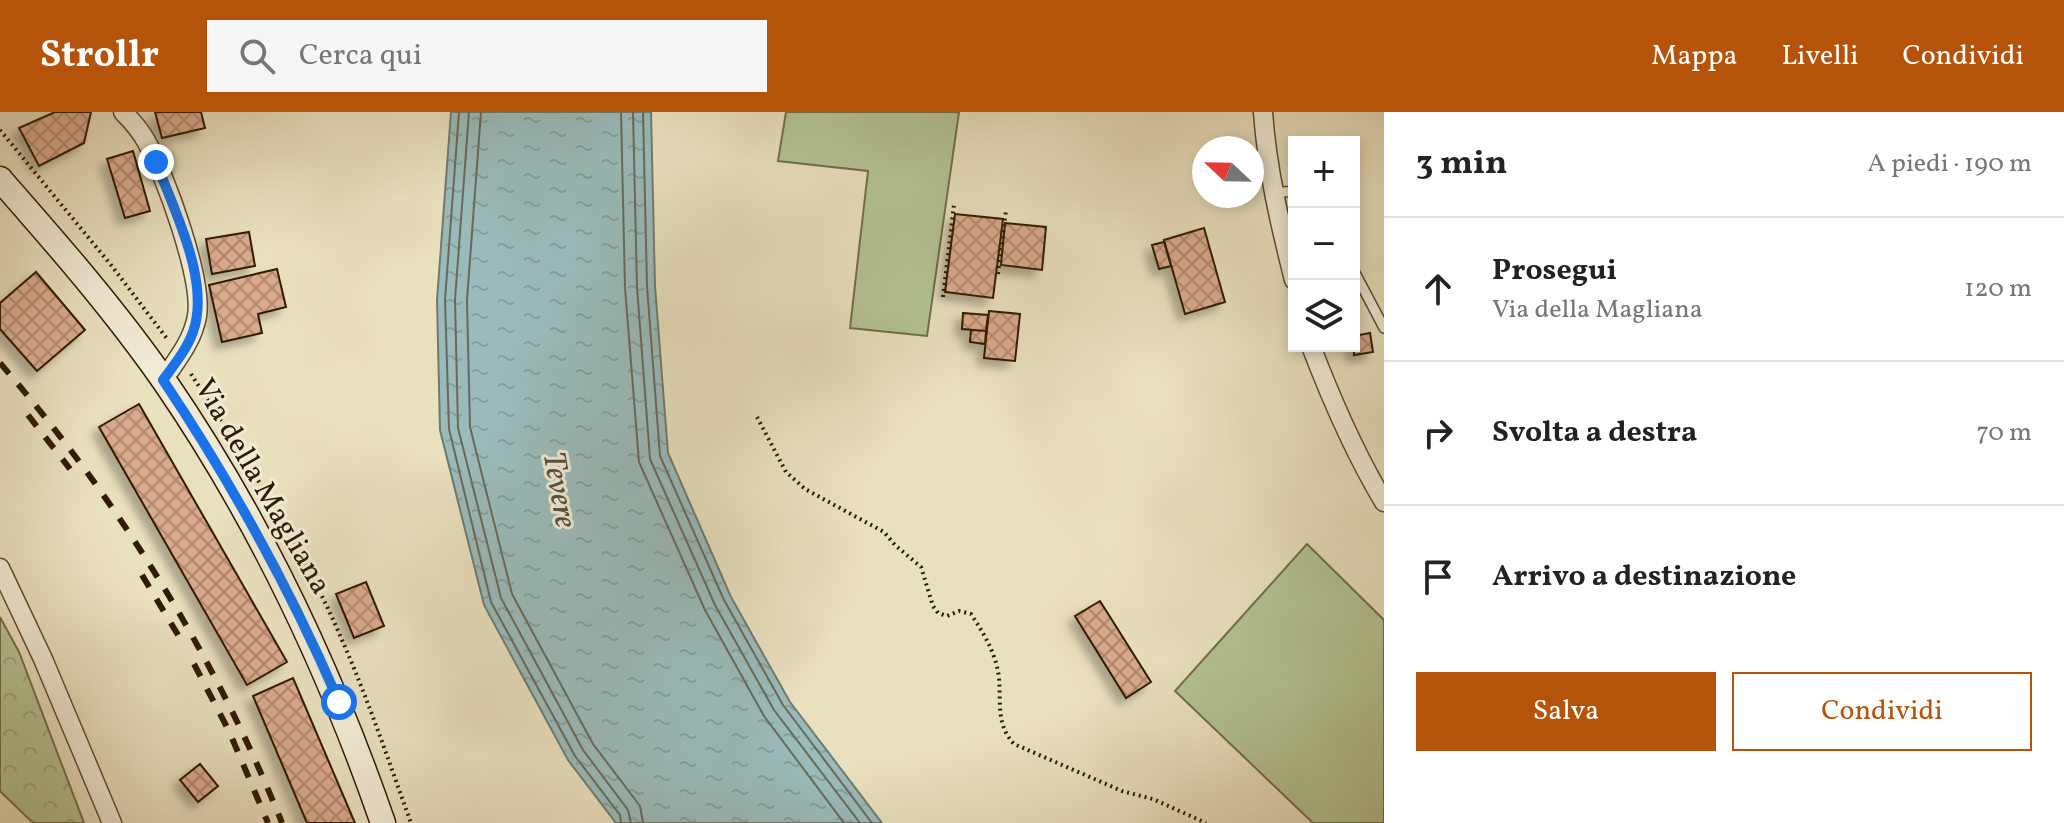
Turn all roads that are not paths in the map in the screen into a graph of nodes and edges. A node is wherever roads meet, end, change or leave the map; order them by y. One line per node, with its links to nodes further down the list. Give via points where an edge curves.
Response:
1 (123, 112): 10 (street, via 141,132 156,162 196,281 192,333)
2 (1263, 112): 5 (street)
3 (0, 179): 10 (main road, Via della Magliana, via 95,289)
4 (1288, 192): 5 (lane)
5 (1274, 193): 6 (street)
6 (1288, 254)
7 (1359, 280): 8 (lane)
8 (1384, 328)
9 (1313, 352): 11 (street, via 1346,433)
10 (163, 380): 14 (main road, Via della Magliana, via 237,496 309,634)
11 (1384, 502)
12 (0, 568): 13 (street)
13 (112, 823)
14 (383, 823)

